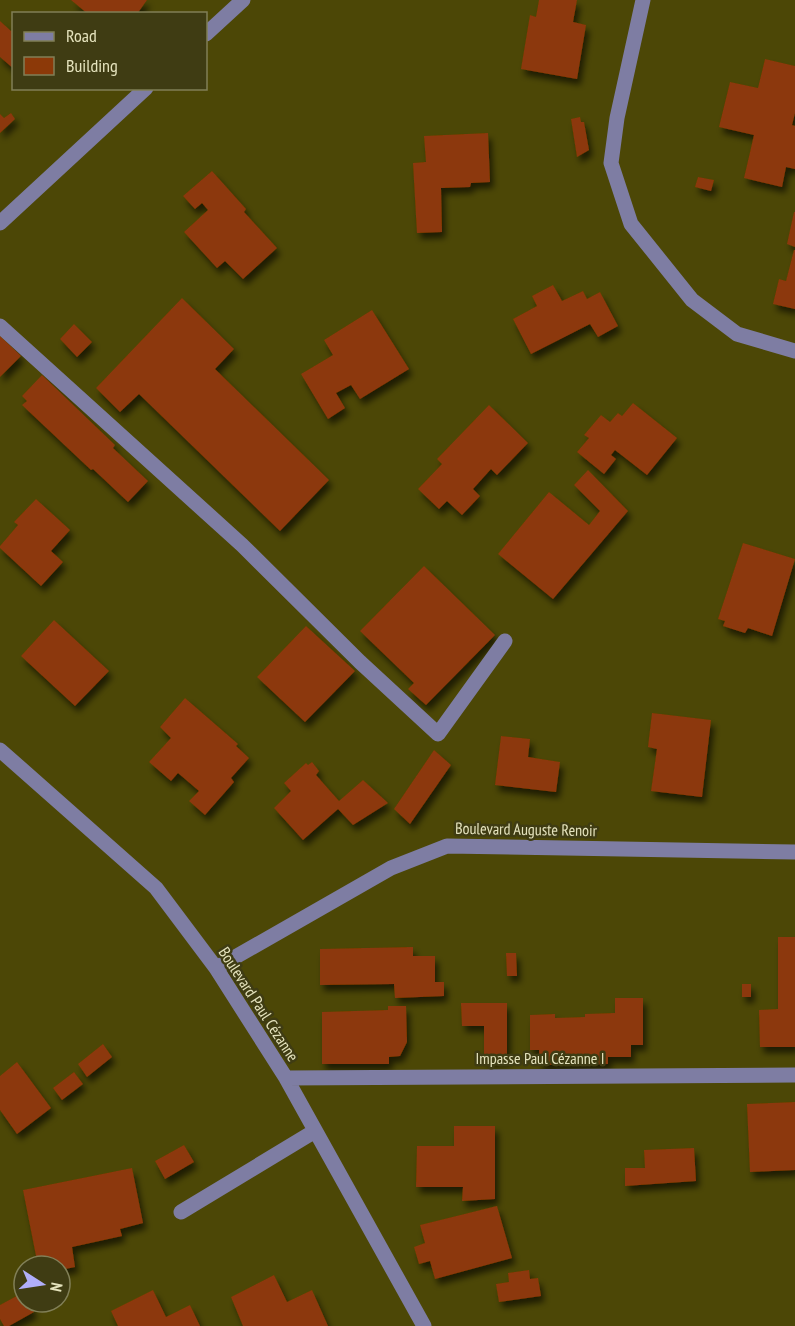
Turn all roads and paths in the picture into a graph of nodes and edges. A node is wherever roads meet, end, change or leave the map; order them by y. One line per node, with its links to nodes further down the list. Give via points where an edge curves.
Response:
1 (243, 0): 3 (street)
2 (643, 0): 7 (street, via 611,163 631,224 692,300 737,334)
3 (207, 33)
4 (144, 90): 5 (street)
5 (0, 223)
6 (0, 326): 8 (street, via 242,545 438,734)
7 (795, 351)
8 (505, 640)
9 (0, 750): 11 (street, Boulevard Paul Cézanne, via 156,888)
10 (795, 852): 11 (street, Boulevard Auguste Renoir, via 447,846 391,868)
11 (216, 968): 13 (street, Boulevard Paul Cézanne)
12 (795, 1074): 13 (street, Impasse Paul Cézanne I)
13 (286, 1078): 14 (street, Boulevard Paul Cézanne)
14 (315, 1131): 15 (street); 16 (street, Boulevard Paul Cézanne)
15 (181, 1212)
16 (424, 1326)

